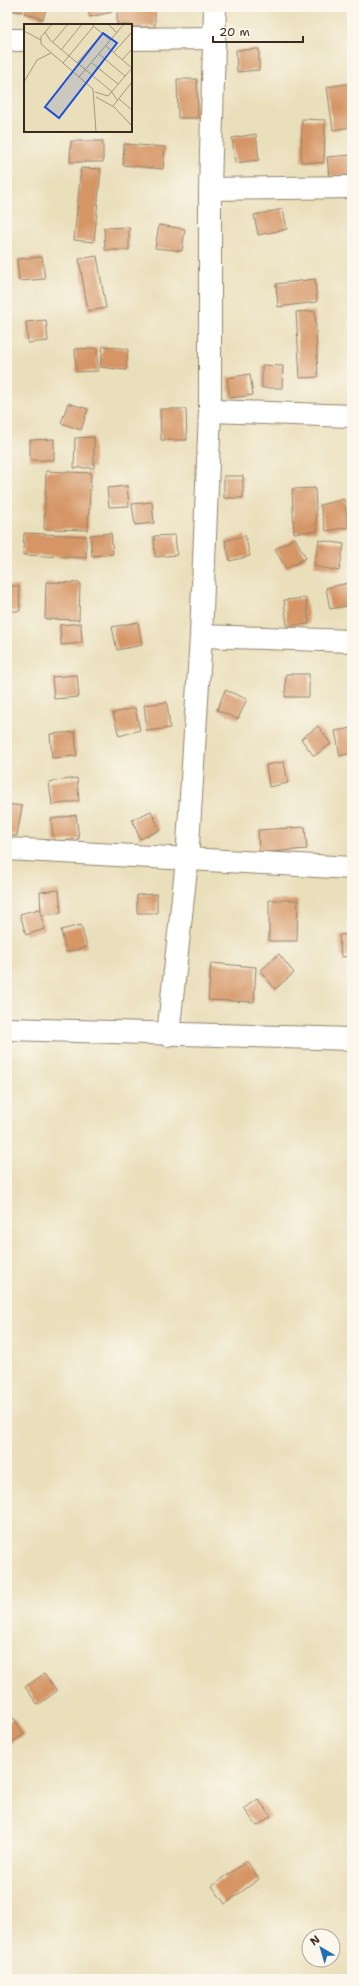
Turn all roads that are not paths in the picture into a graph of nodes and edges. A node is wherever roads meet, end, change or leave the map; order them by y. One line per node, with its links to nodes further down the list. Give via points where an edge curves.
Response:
1 (215, 7): 2 (street)
2 (213, 38): 3 (street); 7 (street)
3 (132, 39)
4 (7, 40): 5 (street)
5 (24, 40)
6 (352, 187): 7 (street)
7 (210, 188): 8 (street)
8 (210, 411): 9 (street); 10 (street)
9 (352, 416)
10 (201, 636): 11 (street); 13 (street)
11 (352, 641)
12 (7, 849): 13 (street)
13 (187, 860): 14 (street); 16 (street)
14 (352, 868)
15 (7, 1029): 16 (street)
16 (168, 1035): 17 (street)
17 (352, 1039)

